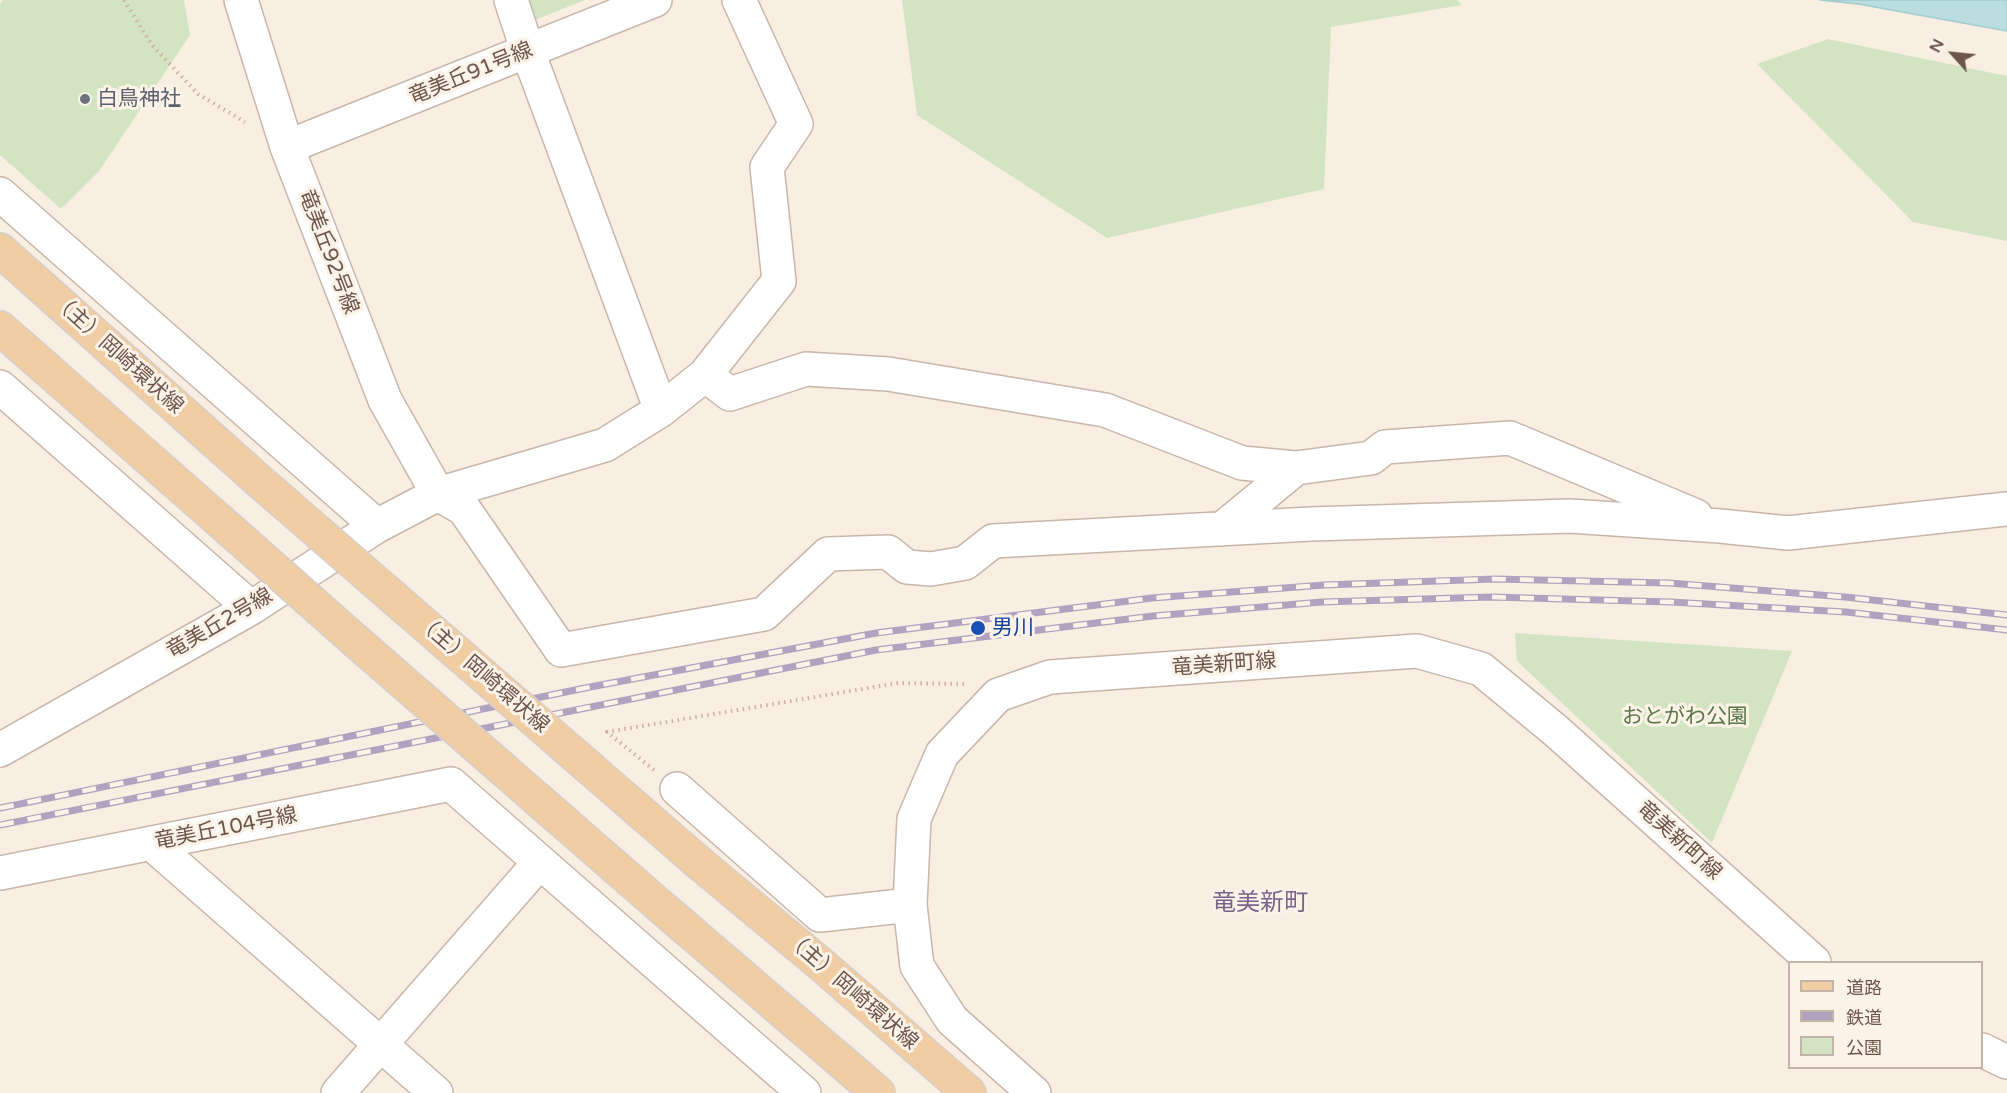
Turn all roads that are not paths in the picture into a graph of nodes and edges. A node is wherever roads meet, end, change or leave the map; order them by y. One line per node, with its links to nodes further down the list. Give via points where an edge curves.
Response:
1 (241, 0): 6 (street, 竜美丘92号線)
2 (511, 0): 5 (street)
3 (655, 0): 5 (street, 竜美丘91号線)
4 (739, 0): 10 (street, 竜美丘2号線, via 796,124 767,167 779,281)
5 (528, 52): 6 (street, 竜美丘91号線); 12 (street)
6 (287, 147): 14 (street, 竜美丘92号線, via 385,400)
7 (0, 194): 16 (street)
8 (0, 250): 34 (main road, （主）岡崎環状線, bridge, via 258,480)
9 (0, 328): 33 (main road, bridge)
10 (705, 375): 12 (street, 竜美丘2号線); 13 (street, via 730,394 806,369 899,376 1105,410 1242,463)
11 (0, 387): 19 (street)
12 (661, 410): 14 (street, 竜美丘2号線, via 605,445)
13 (1296, 468): 17 (street, via 1371,458 1385,447 1510,438); 18 (street)
14 (438, 494): 16 (street, 竜美丘2号線); 18 (street, via 464,509 561,651 764,614 828,554 888,552 907,567 931,569 965,563 993,541)
15 (2007, 509): 17 (street, via 1788,533)
16 (377, 526): 19 (street, 竜美丘2号線)
17 (1720, 526): 18 (street, via 1570,516)
18 (1222, 530)
19 (251, 608): 20 (street, 竜美丘2号線)
20 (4, 740)
21 (677, 789): 25 (street, via 820,915)
22 (151, 843): 23 (street, 竜美丘104号線, via 451,784); 24 (street, 竜美丘104号線); 27 (street)
23 (540, 862): 27 (street); 32 (street)
24 (0, 873)
25 (910, 905): 26 (street, 竜美新町線, via 914,819 932,776 942,754 998,695 1050,677 1417,651 1481,669 1556,730); 35 (street, 竜美新町線, via 917,966 952,1020)
26 (1812, 961)
27 (380, 1045): 30 (street); 31 (street)
28 (1983, 1050): 29 (street)
29 (2007, 1062)
30 (338, 1093)
31 (436, 1093)
32 (804, 1093)
33 (878, 1093)
34 (969, 1093)
35 (1034, 1093)

